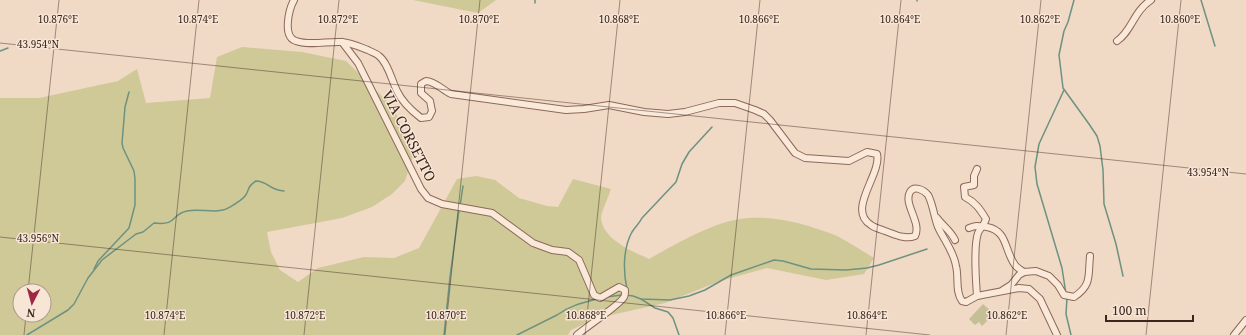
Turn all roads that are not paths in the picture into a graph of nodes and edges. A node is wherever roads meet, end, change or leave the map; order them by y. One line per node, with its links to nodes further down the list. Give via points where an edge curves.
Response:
1 (294, 0): 4 (street, via 288,24 290,37 294,41)
2 (1151, 0): 3 (street, via 1140,8 1124,35)
3 (1117, 41)
4 (342, 42): 6 (street, via 379,56 390,72 397,93 421,118 429,117 432,111 430,101 421,93 421,84 426,81 451,94 566,110 584,110 607,105 652,113 676,114 719,103 735,103 764,114 795,153 805,158 849,161 867,152 876,154 878,162 862,209 864,218 872,227 905,238 915,236 917,228 908,197 910,191 915,188 928,195); 15 (street, VIA CORSETTO, via 358,63 421,189 428,198 442,204 492,213 533,243 552,250 568,252 578,260 594,295 600,298 619,287 625,290 618,303)
5 (976, 169): 7 (street, via 974,185 964,187 963,191 965,197 980,209 986,219)
6 (934, 214): 9 (street); 13 (street, via 956,262 961,300 966,302)
7 (984, 227): 8 (street, via 978,225); 11 (street, via 993,228 998,232 1006,242 1015,266); 13 (street, via 979,232 976,249)
8 (969, 228)
9 (955, 240)
10 (1090, 256): 11 (street, via 1088,282 1074,297 1064,296 1049,276 1036,271)
11 (1024, 272): 12 (street)
12 (998, 293): 13 (street); 16 (street, via 1025,288 1033,291 1040,299)
13 (977, 296)
14 (1246, 320): 17 (street)
15 (577, 335)
16 (1057, 335)
17 (1234, 335)

